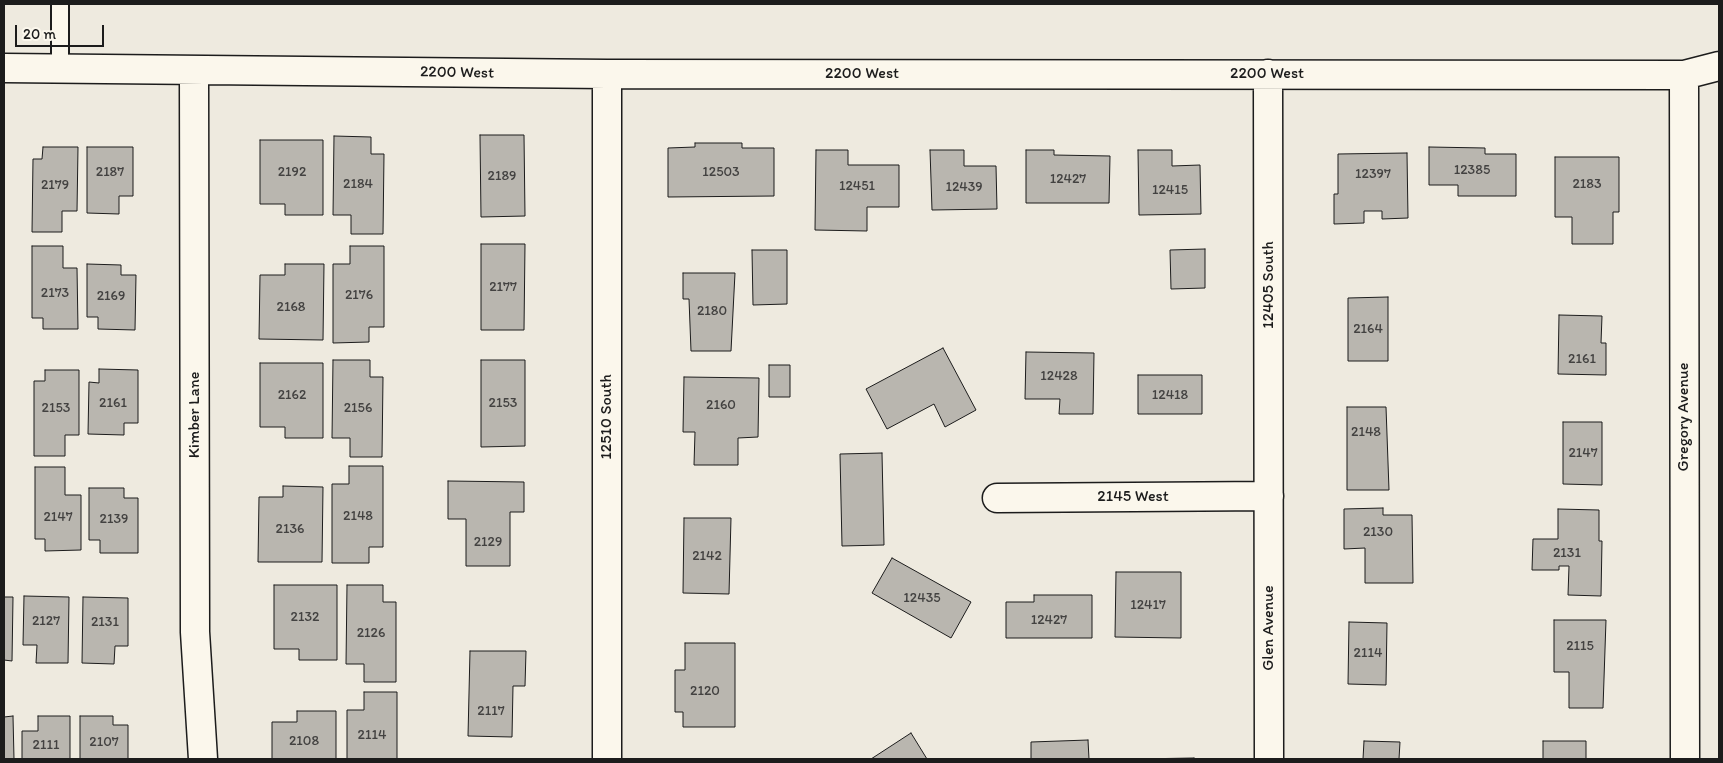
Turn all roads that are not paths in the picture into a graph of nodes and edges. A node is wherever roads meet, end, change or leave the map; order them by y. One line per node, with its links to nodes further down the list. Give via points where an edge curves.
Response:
1 (60, 4): 4 (lane)
2 (1719, 66): 8 (street, 2200 West)
3 (4, 68): 4 (street, 2200 West)
4 (60, 69): 5 (street, 2200 West)
5 (194, 70): 6 (street, 2200 West); 11 (street, Kimber Lane, via 195,632)
6 (608, 74): 7 (street, 2200 West); 12 (street, 12510 South)
7 (1268, 74): 8 (street, 2200 West); 9 (street, 12405 South)
8 (1684, 75): 14 (street, Gregory Avenue)
9 (1270, 496): 10 (street, 2145 West); 13 (street, Glen Avenue)
10 (997, 498)
11 (203, 759)
12 (607, 759)
13 (1270, 759)
14 (1685, 759)

